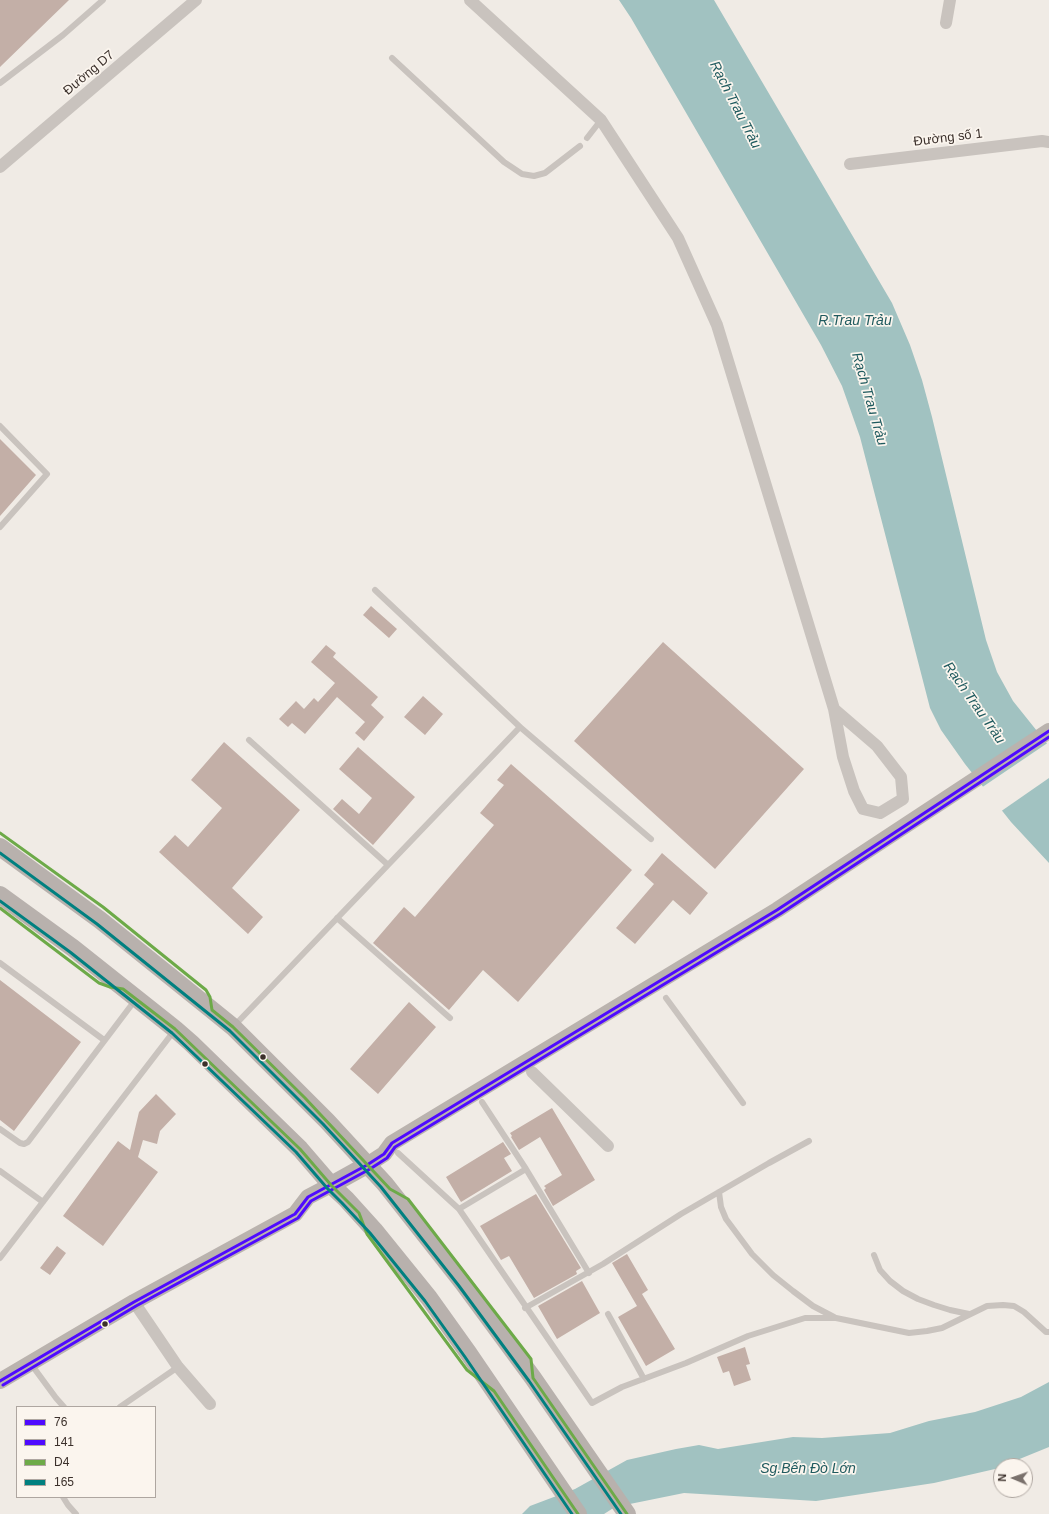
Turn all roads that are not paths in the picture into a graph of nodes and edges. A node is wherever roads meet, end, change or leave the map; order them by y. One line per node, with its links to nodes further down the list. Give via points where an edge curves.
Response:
1 (103, 0): 7 (lane)
2 (196, 0): 13 (street, Đường D7)
3 (470, 0): 8 (street)
4 (950, 0): 5 (street)
5 (946, 23)
6 (392, 58): 11 (lane, via 504,162 522,174 534,176 545,173)
7 (0, 84)
8 (601, 120): 9 (lane); 17 (street, via 678,238 717,325)
9 (587, 138)
10 (1049, 142): 12 (street, Đường số 1)
11 (580, 146)
12 (850, 164)
13 (0, 167)
14 (0, 426): 15 (lane, via 47,474)
15 (0, 527)
16 (376, 590): 18 (lane)
17 (834, 709): 17 (street, via 843,757 854,791 863,809 880,813 903,799 901,778 877,746)
18 (520, 727): 22 (lane); 24 (lane)
19 (1049, 731): 43 (main road, via 828,878 392,1143 384,1154)
20 (249, 740): 24 (lane)
21 (0, 833): 31 (main road, via 103,907 206,990)
22 (651, 839)
23 (0, 847): 31 (main road, via 100,920)
24 (387, 864): 27 (lane)
25 (0, 895): 29 (main road, via 73,948)
26 (0, 908): 29 (main road, via 99,983)
27 (337, 918): 32 (lane); 33 (lane)
28 (0, 963): 35 (lane)
29 (129, 994): 34 (main road); 35 (lane)
30 (666, 998): 38 (lane)
31 (212, 1010): 33 (main road)
32 (450, 1018)
33 (233, 1027): 43 (main road, via 316,1109)
34 (175, 1029): 46 (main road, via 300,1149); 48 (lane)
35 (104, 1040): 39 (lane, via 28,1142 20,1143)
36 (532, 1072): 41 (street)
37 (482, 1102): 44 (lane)
38 (743, 1103)
39 (0, 1128)
40 (809, 1142): 47 (lane)
41 (608, 1146)
42 (398, 1153): 49 (lane)
43 (367, 1165): 46 (main road); 69 (main road, via 390,1190 463,1283 533,1378)
44 (526, 1170): 49 (lane); 52 (lane)
45 (0, 1171): 48 (lane)
46 (331, 1185): 53 (main road, via 308,1197 295,1214); 68 (main road, via 359,1213 429,1298)
47 (719, 1192): 52 (lane); 57 (lane, via 720,1206 726,1219 752,1254 793,1291 813,1306)
48 (43, 1202): 51 (lane)
49 (459, 1208): 54 (lane)
50 (874, 1255): 56 (lane, via 880,1270 903,1291 934,1305)
51 (0, 1258)
52 (589, 1273): 54 (lane)
53 (134, 1302): 59 (main road); 60 (street)
54 (526, 1308): 61 (lane, via 592,1403)
55 (608, 1314): 61 (lane)
56 (969, 1314): 57 (lane, via 942,1328 909,1333); 58 (lane, via 987,1306 1014,1306)
57 (836, 1318): 61 (lane, via 805,1318 774,1326)
58 (1049, 1332)
59 (31, 1364): 62 (main road); 64 (lane)
60 (178, 1367): 63 (street); 65 (lane)
61 (644, 1379)
62 (0, 1381)
63 (210, 1404)
64 (63, 1406)
65 (121, 1406)
66 (64, 1498): 67 (lane)
67 (76, 1514)
68 (578, 1514)
69 (627, 1514)

